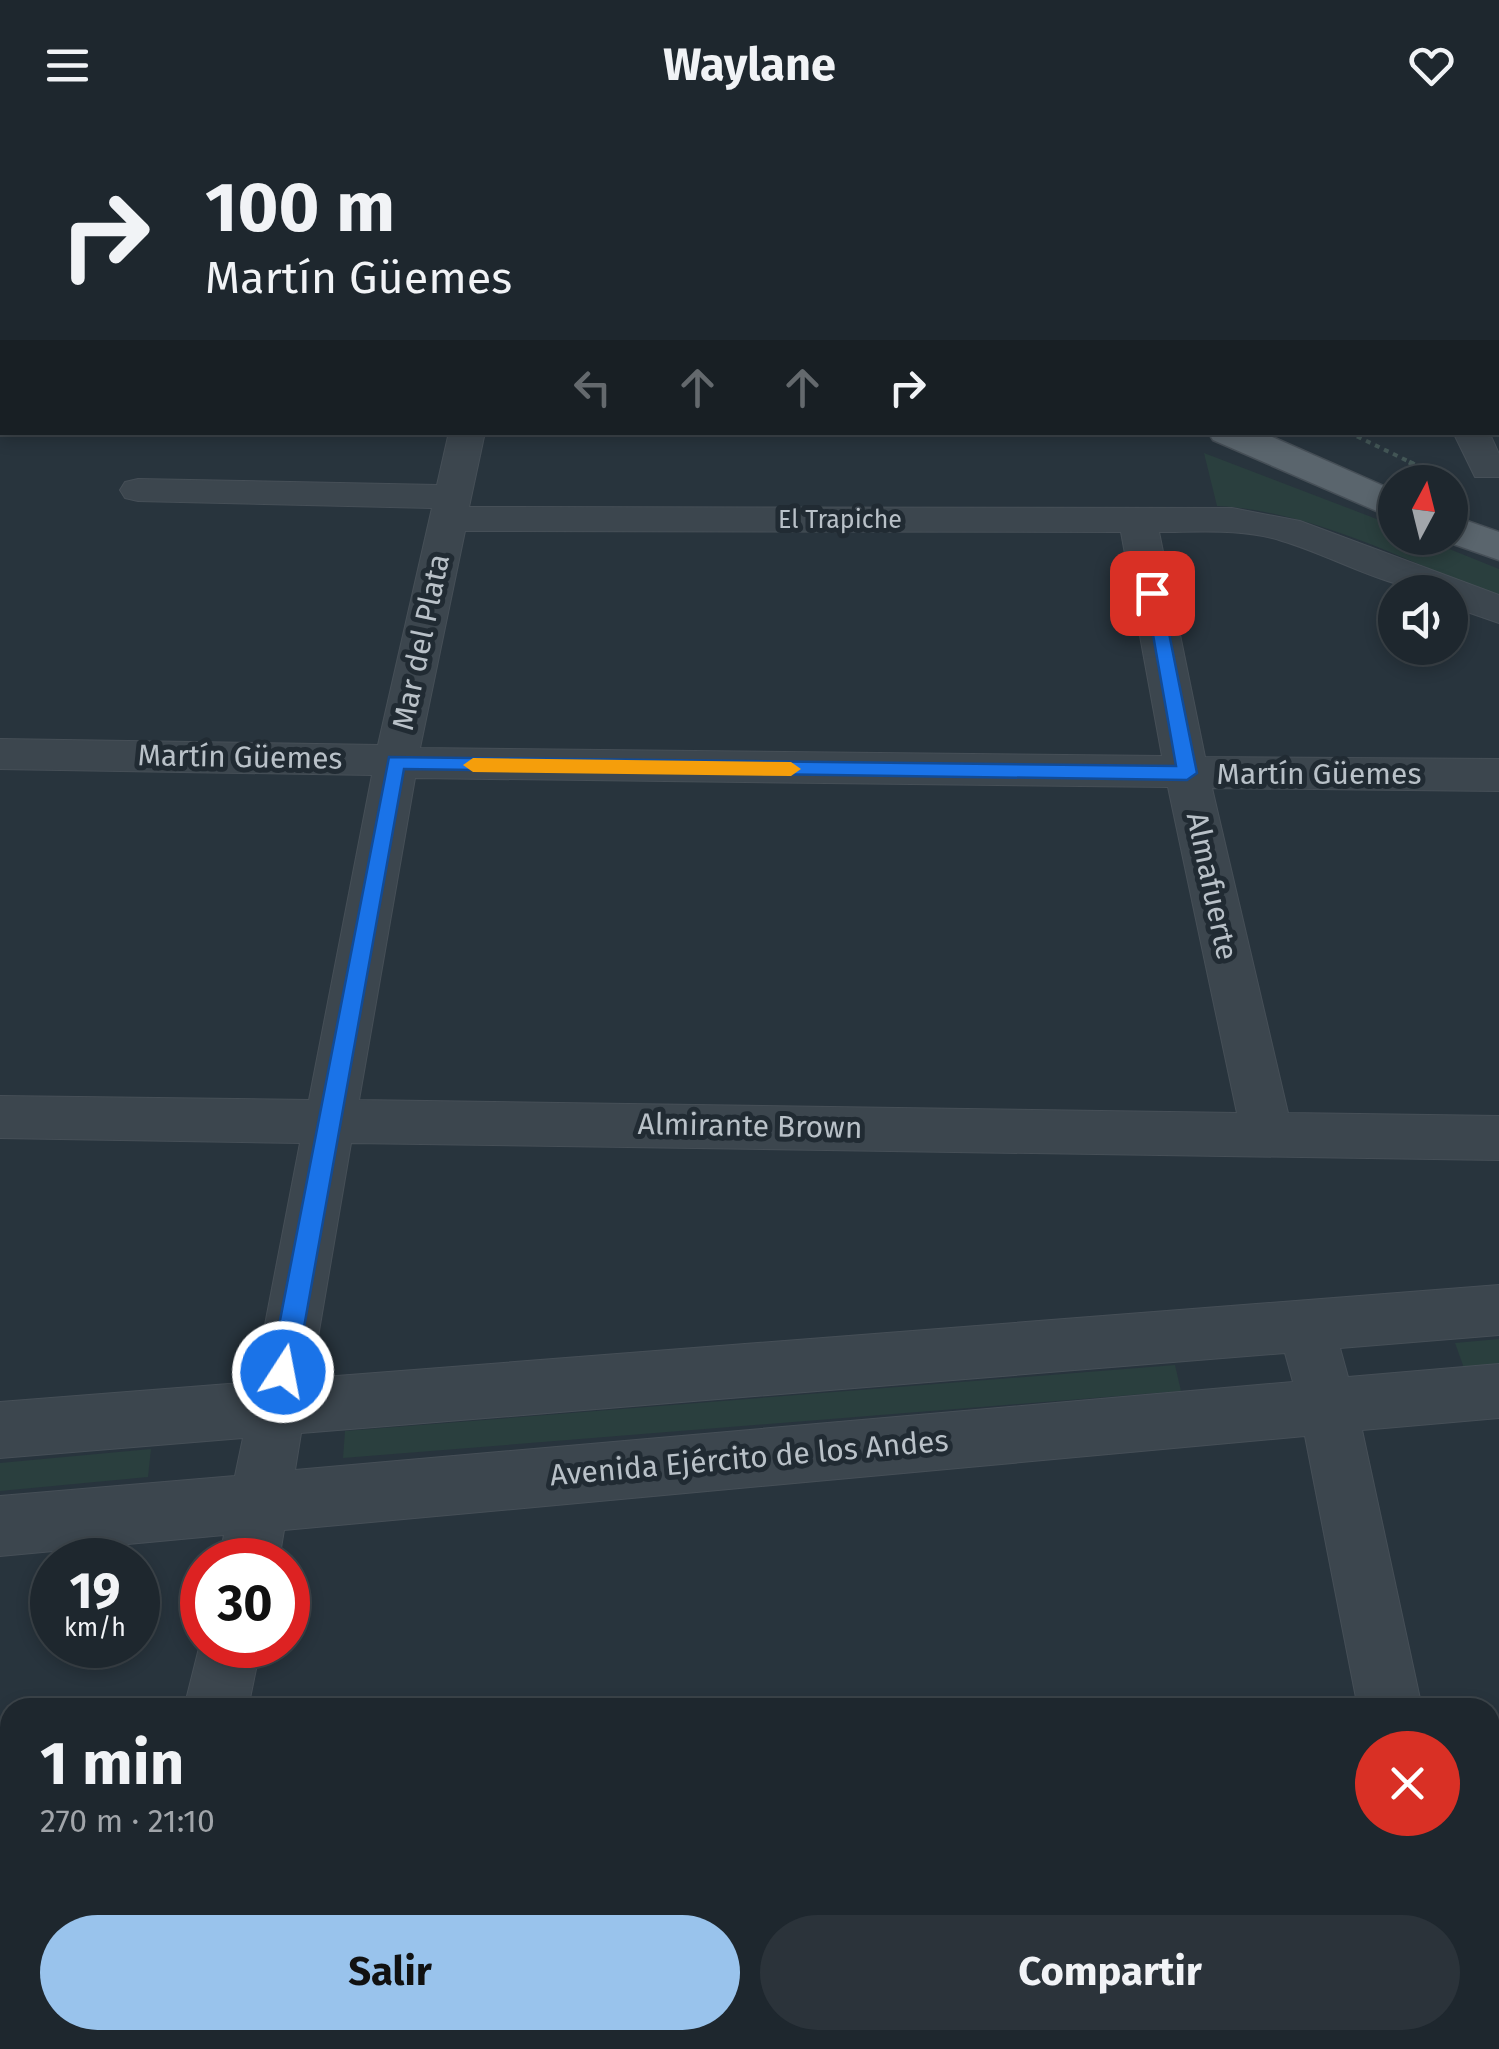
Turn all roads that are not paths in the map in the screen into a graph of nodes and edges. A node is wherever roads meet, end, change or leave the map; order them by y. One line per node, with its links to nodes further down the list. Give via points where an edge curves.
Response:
1 (466, 435): 10 (street, Mar del Plata)
2 (1234, 435): 9 (main road)
3 (1305, 435): 5 (main road)
4 (1471, 435): 6 (street)
5 (1378, 466)
6 (1468, 471)
7 (1468, 485): 11 (main road)
8 (138, 490): 10 (street, El Trapiche)
9 (1378, 499)
10 (450, 508): 12 (street, El Trapiche); 17 (street, Mar del Plata)
11 (1499, 516)
12 (1138, 520): 15 (street, El Trapiche, via 1232,520 1287,529); 18 (street, Almafuerte)
13 (1468, 535): 14 (main road)
14 (1499, 548)
15 (1499, 610)
16 (0, 754): 17 (street, Martín Güemes)
17 (396, 762): 18 (street, Martín Güemes); 21 (street, Mar del Plata)
18 (1187, 773): 19 (street, Martín Güemes); 22 (street, Almafuerte)
19 (1499, 775)
20 (0, 1117): 21 (street, Almirante Brown)
21 (330, 1120): 22 (street, Almirante Brown); 28 (street, Mar del Plata)
22 (1266, 1134): 23 (street, Almirante Brown)
23 (1499, 1138)
24 (1499, 1310): 25 (street)
25 (1306, 1328): 27 (street); 28 (street)
26 (1499, 1390): 27 (street, Avenida Ejército de los Andes)
27 (1328, 1405): 30 (street, Avenida Ejército de los Andes); 35 (street)
28 (276, 1408): 29 (street); 30 (street, Mar del Plata)
29 (0, 1430)
30 (262, 1502): 31 (street, Avenida Ejército de los Andes); 32 (street, Mar del Plata)
31 (0, 1526)
32 (254, 1538)
33 (225, 1668): 34 (street)
34 (218, 1698)
35 (1388, 1698)

